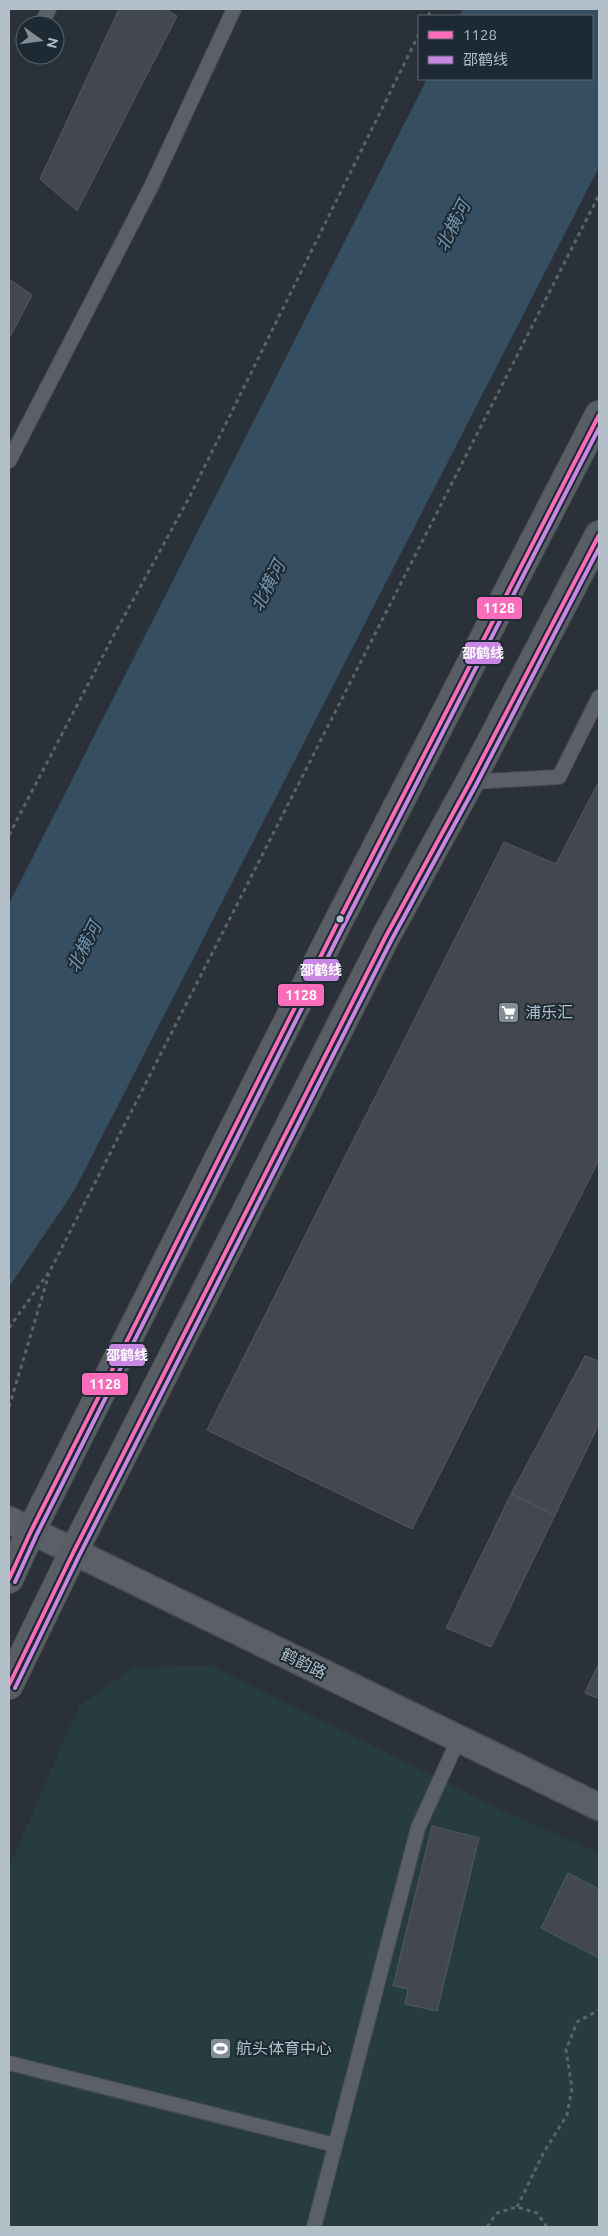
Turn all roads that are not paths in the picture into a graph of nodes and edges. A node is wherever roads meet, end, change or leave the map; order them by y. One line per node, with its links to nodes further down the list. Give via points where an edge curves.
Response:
1 (234, 9): 3 (lane, via 151,187)
2 (599, 415): 7 (street, via 339,920)
3 (9, 462)
4 (599, 535): 6 (street)
5 (599, 697): 6 (lane, via 559,777)
6 (470, 782): 8 (street, via 386,936)
7 (20, 1526): 8 (street, 鹤韵路); 9 (street)
8 (73, 1553): 10 (street); 11 (street, 鹤韵路)
9 (9, 1579)
10 (9, 1685)
11 (459, 1738): 12 (street, 鹤韵路); 14 (lane, via 418,1828)
12 (599, 1807)
13 (9, 2063): 14 (lane)
14 (335, 2146): 15 (lane)
15 (314, 2227)

